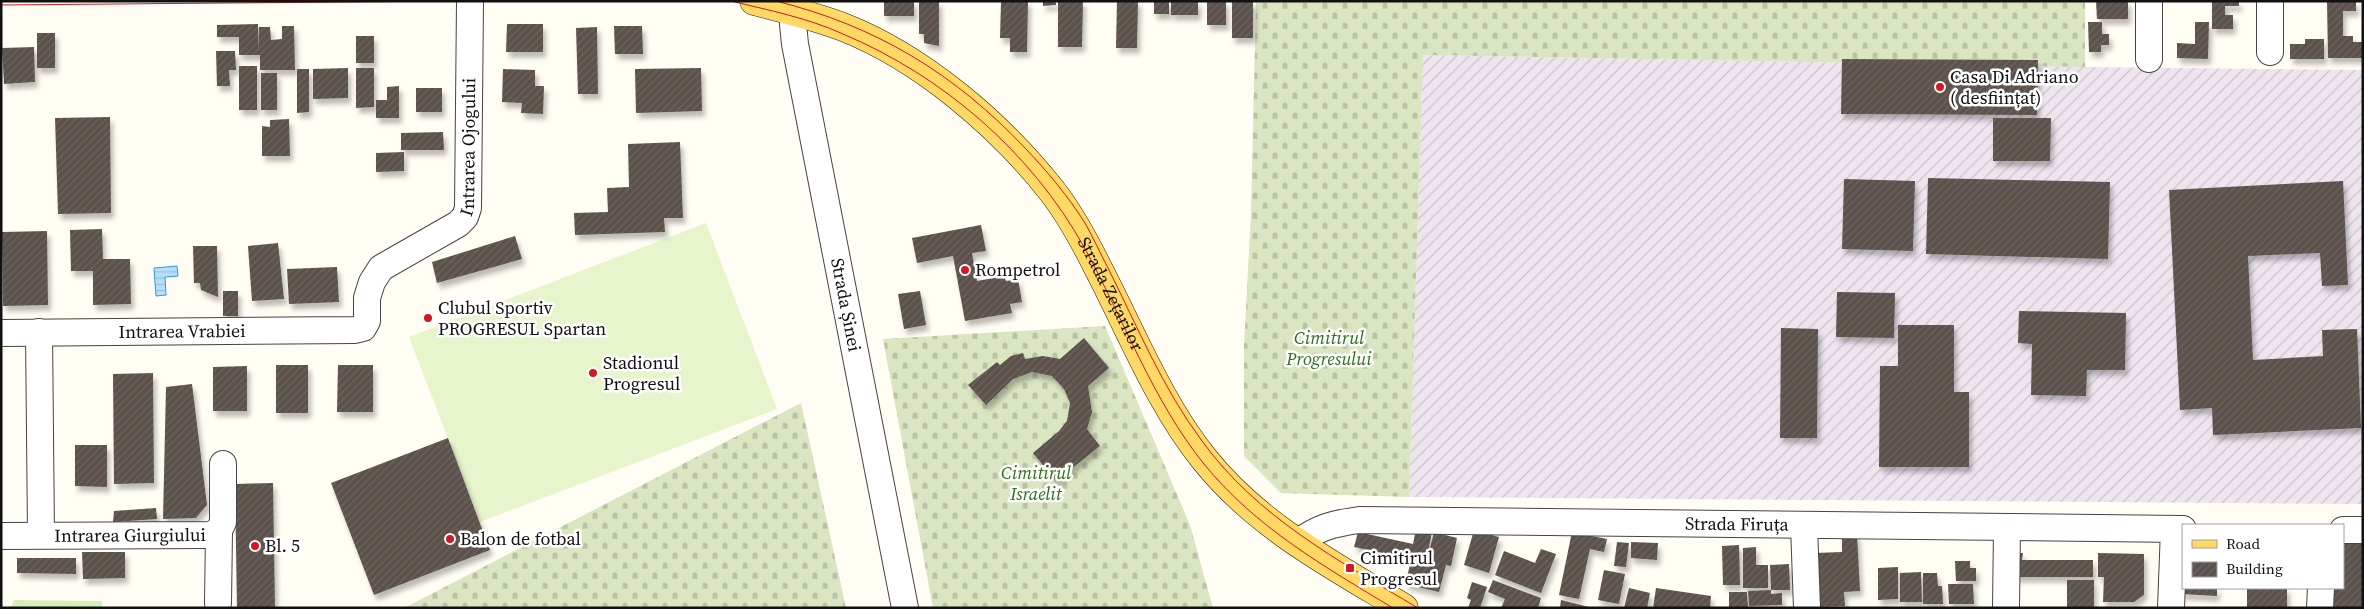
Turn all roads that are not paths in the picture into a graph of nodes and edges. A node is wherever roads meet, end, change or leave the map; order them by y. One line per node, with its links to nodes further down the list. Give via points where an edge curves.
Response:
1 (470, 1): 8 (street, Intrarea Ojogului, via 468,208 458,224 381,268 367,298)
2 (754, 1): 5 (main road, Strada Zețarilor)
3 (2149, 1): 7 (street)
4 (2270, 1): 6 (street)
5 (794, 6): 20 (main road, Strada Zețarilor, via 881,46 920,69 952,92 1023,158 1052,191 1076,226 1190,441 1237,496); 23 (street, Strada Șinei, via 795,44)
6 (2270, 52)
7 (2149, 59)
8 (363, 328): 9 (street, Intrarea Vrabiei)
9 (39, 332): 10 (street, Intrarea Vrabiei); 18 (street)
10 (1, 333)
11 (223, 464): 17 (street, Intrarea Giurgiului, via 223,522)
12 (1804, 526): 13 (street, Strada Firuța); 20 (street, Strada Firuța, via 1359,520 1316,529); 25 (street)
13 (2007, 528): 14 (street, Strada Firuța); 26 (street)
14 (2178, 529): 27 (street)
15 (2344, 530): 16 (street)
16 (2363, 530)
17 (219, 531): 18 (street, Intrarea Giurgiului, via 210,535); 22 (street)
18 (41, 535): 19 (street, Intrarea Giurgiului)
19 (1, 536)
20 (1297, 543): 24 (main road, Strada Zețarilor)
21 (2321, 589): 28 (street)
22 (218, 603)
23 (905, 608)
24 (1404, 608)
25 (1806, 608)
26 (2006, 608)
27 (2172, 608)
28 (2320, 608)

